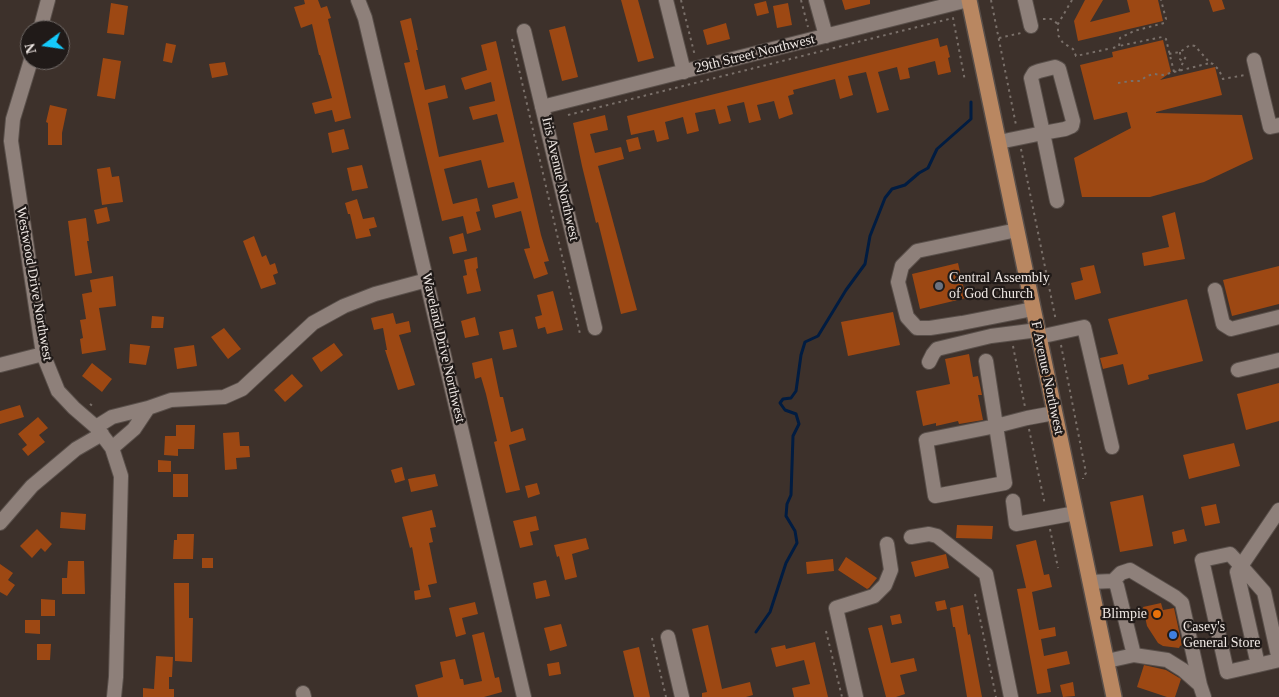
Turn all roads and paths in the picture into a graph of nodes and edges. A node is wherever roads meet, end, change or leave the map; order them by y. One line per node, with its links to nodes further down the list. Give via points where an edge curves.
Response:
1 (48, 0): 12 (street)
2 (358, 0): 42 (street, Waveland Drive Northwest, via 368,27)
3 (666, 0): 30 (street)
4 (681, 0): 23 (path)
5 (801, 0): 14 (path)
6 (816, 0): 16 (street)
7 (969, 0): 16 (street, 29th Street Northwest); 39 (main road, F Avenue Northwest)
8 (991, 0): 38 (path)
9 (1025, 0): 13 (street)
10 (1072, 0): 20 (path, via 1058,24 1058,35 1063,43 1073,49 1076,56)
11 (1162, 0): 18 (path, via 1164,23 1120,38)
12 (43, 20)
13 (1031, 26)
14 (808, 28)
15 (524, 31): 34 (street, Iris Avenue Northwest)
16 (826, 36): 30 (street, 29th Street Northwest)
17 (512, 39): 49 (path)
18 (1119, 46): 19 (path); 22 (path, via 1162,37 1166,39)
19 (1113, 48)
20 (1108, 50)
21 (1180, 52): 22 (path); 25 (path); 26 (path, via 1194,46)
22 (1169, 54): 31 (path)
23 (695, 56)
24 (1186, 56): 25 (path)
25 (1183, 62): 29 (path)
26 (1210, 63): 27 (path, via 1219,70 1223,79); 29 (path)
27 (1255, 66): 36 (street, via 1270,127)
28 (28, 70): 51 (street, Westwood Drive Northwest, via 13,119 11,141)
29 (1179, 71): 31 (path)
30 (684, 72): 34 (street, 29th Street Northwest)
31 (1174, 72): 33 (path)
32 (965, 81): 35 (path, via 953,18)
33 (1118, 83)
34 (542, 107): 46 (street, Iris Avenue Northwest)
35 (566, 115)
36 (1279, 125)
37 (1043, 133): 37 (street, via 1031,78 1034,72 1055,67 1062,74 1073,122 1065,129); 38 (street); 40 (street)
38 (1019, 138): 39 (street); 48 (path)
39 (999, 142): 41 (main road, F Avenue Northwest)
40 (1058, 201)
41 (1017, 230): 44 (main road, F Avenue Northwest); 44 (street, via 917,251 902,266 898,282 907,317 917,328)
42 (427, 280): 59 (street, via 375,294 313,323 242,389 224,397 171,400); 87 (street, Waveland Drive Northwest)
43 (1214, 290): 45 (street, via 1223,324 1231,329)
44 (1033, 310): 47 (main road, F Avenue Northwest)
45 (1279, 317)
46 (595, 328)
47 (1038, 333): 48 (street); 50 (street); 60 (main road, F Avenue Northwest)
48 (1059, 333): 64 (street, via 1084,327); 66 (path, via 1086,473 1082,477)
49 (580, 334)
50 (1010, 334): 54 (street, via 937,349); 61 (path)
51 (43, 354): 55 (street); 63 (street, Westwood Drive Northwest, via 58,391)
52 (1279, 360): 56 (street)
53 (986, 361): 62 (street)
54 (929, 362)
55 (0, 365)
56 (1238, 370)
57 (87, 402): 58 (path)
58 (95, 408)
59 (148, 408): 63 (street, via 112,417); 65 (street, via 134,429)
60 (1054, 413): 61 (street); 69 (main road, F Avenue Northwest)
61 (1027, 418): 62 (street); 70 (path)
62 (996, 426): 62 (street, via 926,440 935,496 1005,483)
63 (99, 430): 65 (street, Westwood Drive Northwest); 71 (street, via 32,486)
64 (1112, 447)
65 (112, 448): 86 (street, Westwood Drive Northwest, via 121,476)
66 (1084, 486)
67 (1012, 501): 70 (street, via 1016,524)
68 (1279, 510): 75 (street)
69 (1076, 513): 70 (street); 77 (main road, F Avenue Northwest)
70 (1048, 518): 74 (path)
71 (0, 523)
72 (911, 537): 93 (street, via 937,536 986,574)
73 (886, 544): 91 (street, via 891,570 885,585 874,596 836,608)
74 (1058, 568)
75 (1239, 569): 84 (street); 84 (street, via 1264,592 1279,660); 84 (street, via 1230,554 1202,560 1227,672)
76 (1113, 581): 77 (street); 82 (street); 85 (street, via 1130,570 1182,603)
77 (1090, 582): 83 (main road, F Avenue Northwest)
78 (975, 594): 92 (path)
79 (826, 631): 90 (path)
80 (668, 637): 89 (street)
81 (652, 638): 88 (path)
82 (1134, 655): 83 (street); 85 (street, via 1167,660 1183,670)
83 (1107, 661): 94 (main road, F Avenue Northwest)
84 (1258, 665)
85 (1202, 691)
86 (114, 697)
87 (524, 697)
88 (666, 697)
89 (682, 697)
90 (842, 697)
91 (856, 697)
92 (996, 697)
93 (1011, 697)
94 (1114, 697)

